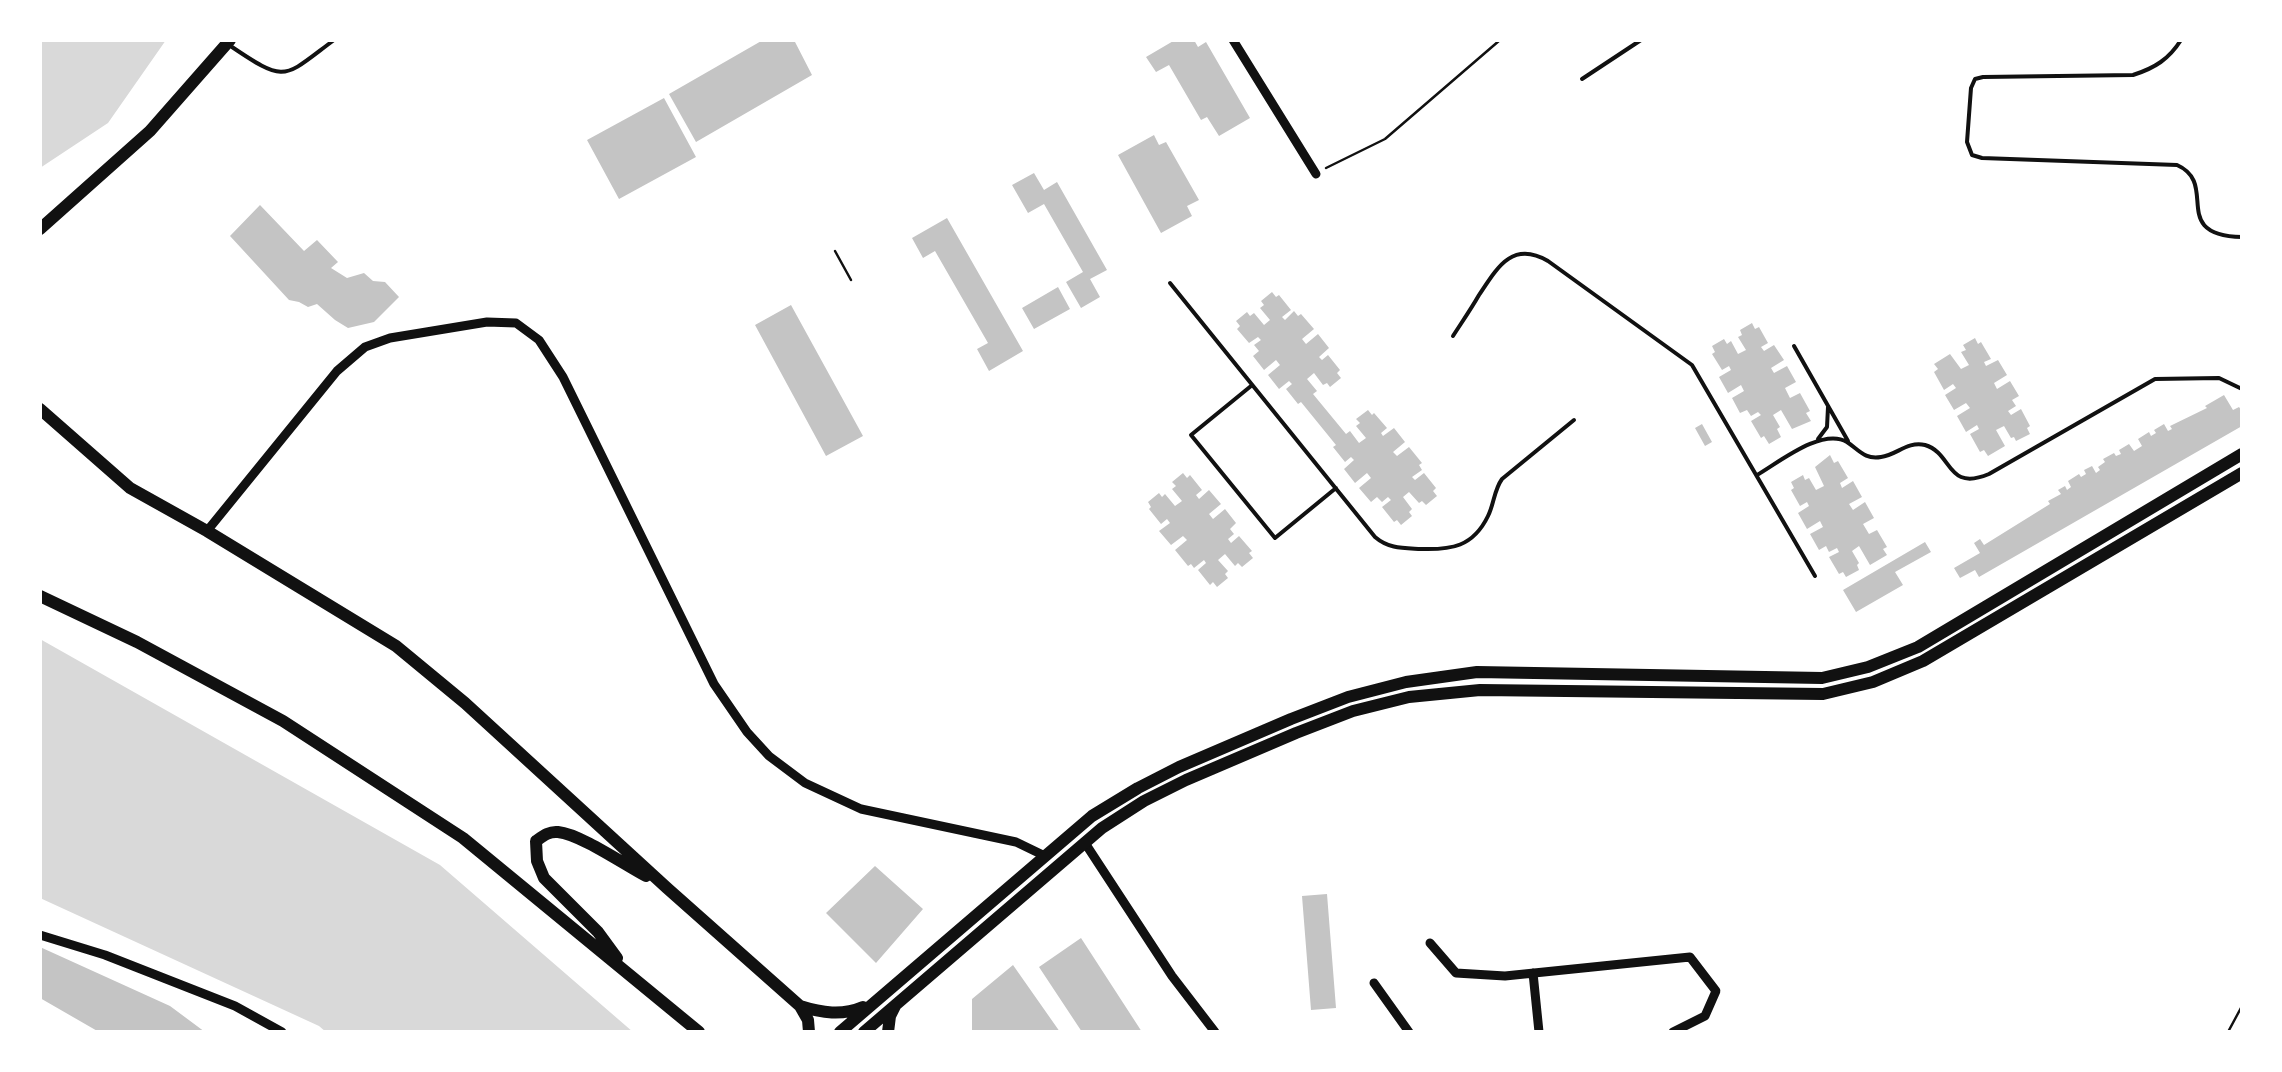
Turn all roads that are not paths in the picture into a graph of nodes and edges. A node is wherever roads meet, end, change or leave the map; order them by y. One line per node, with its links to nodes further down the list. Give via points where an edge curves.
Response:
1 (334, 40): 5 (lane, via 281,73)
2 (1232, 40): 7 (street)
3 (1640, 40): 6 (lane)
4 (2181, 40): 9 (lane, via 2164,61 2133,75 1976,79 1968,149 1982,158 2177,165 2193,179 2207,230)
5 (228, 42): 8 (main road, via 150,130)
6 (1582, 79)
7 (1316, 174)
8 (40, 228)
9 (2242, 237)
10 (1170, 283): 13 (lane)
11 (1453, 336): 22 (lane, via 1501,264 1516,255 1538,256 1692,365)
12 (1794, 346): 15 (lane)
13 (1252, 385): 23 (lane); 23 (lane, via 1191,435 1275,538)
14 (2242, 389): 19 (lane, via 2219,378 2155,378 1974,479 1954,473 1926,446 1912,444 1873,458)
15 (1826, 403): 18 (lane, via 1828,423); 19 (lane)
16 (40, 409): 24 (main road, via 130,488)
17 (1574, 420): 23 (lane, via 1502,479 1486,520 1454,548 1388,546)
18 (1815, 441): 19 (lane, via 1833,438); 22 (lane)
19 (1851, 446)
20 (2242, 454): 28 (main road, via 1918,647 1868,667 1822,678 1478,672 1406,682 1348,697 1179,767 1092,816)
21 (2242, 473): 27 (main road, via 1924,661 1873,682 1823,694 1480,690 1408,697 1339,716 1186,780)
22 (1757, 475): 25 (lane)
23 (1336, 488)
24 (207, 531): 28 (street, via 337,371 366,348 467,325 516,324 540,340 563,378 714,684 769,756 860,810 1016,842); 29 (main road, via 396,646)
25 (1814, 576)
26 (40, 596): 32 (main road, via 283,721 463,838)
27 (1085, 842): 36 (main road); 44 (street)
28 (1045, 856): 35 (main road)
29 (666, 888): 32 (main road, via 560,832 536,841 544,878); 37 (main road)
30 (40, 935): 38 (street, via 236,1006)
31 (1430, 942): 33 (street, via 1456,973)
32 (627, 972): 39 (main road)
33 (1533, 973): 46 (street); 47 (street, via 1690,956 1716,991 1705,1016)
34 (1374, 983): 45 (street)
35 (875, 1002): 37 (main road, via 849,1013); 41 (main road)
36 (897, 1002): 42 (main road); 43 (main road)
37 (800, 1006): 40 (main road)
38 (282, 1032)
39 (698, 1032)
40 (809, 1032)
41 (840, 1032)
42 (864, 1032)
43 (888, 1032)
44 (1216, 1032)
45 (1409, 1032)
46 (1538, 1032)
47 (1672, 1032)

